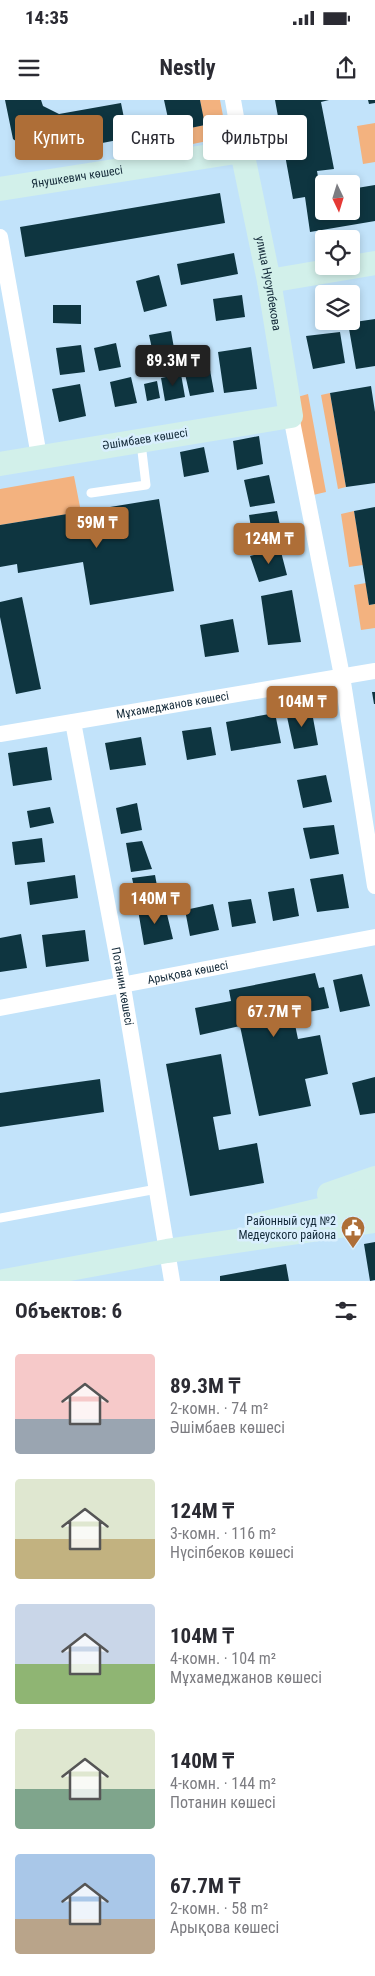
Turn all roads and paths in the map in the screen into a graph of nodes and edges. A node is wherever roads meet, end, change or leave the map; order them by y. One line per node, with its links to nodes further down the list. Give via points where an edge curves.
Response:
1 (233, 100): 2 (street)
2 (236, 115)
3 (203, 157): 5 (street, Янушкевич көшесі)
4 (244, 160): 8 (street, улица Нусупбекова)
5 (0, 190)
6 (0, 237): 11 (street)
7 (375, 263): 8 (street)
8 (268, 281): 9 (street, улица Нусупбекова)
9 (291, 416): 10 (street, Әшімбаев көшесі); 15 (street)
10 (140, 439): 11 (street, Әшімбаев көшесі); 13 (lane, via 146,485)
11 (39, 456): 12 (street, Әшімбаев көшесі)
12 (0, 464)
13 (91, 493)
14 (375, 671): 15 (street, Мұхамеджанов көшесі)
15 (342, 676): 16 (street, Мұхамеджанов көшесі); 18 (street)
16 (73, 722): 17 (street, Мұхамеджанов көшесі); 20 (street, Потанин көшесі)
17 (0, 734)
18 (375, 886)
19 (375, 937): 20 (street, Арықова көшесі)
20 (122, 986): 21 (street, Арықова көшесі); 23 (street, Потанин көшесі)
21 (0, 1008)
22 (375, 1178): 27 (street)
23 (157, 1189): 25 (lane); 28 (street, Потанин көшесі)
24 (375, 1197): 27 (street)
25 (0, 1218)
26 (375, 1221): 28 (street)
27 (236, 1230): 28 (street)
28 (167, 1251): 29 (street); 30 (street, Потанин көшесі)
29 (4, 1281)
30 (172, 1281)

